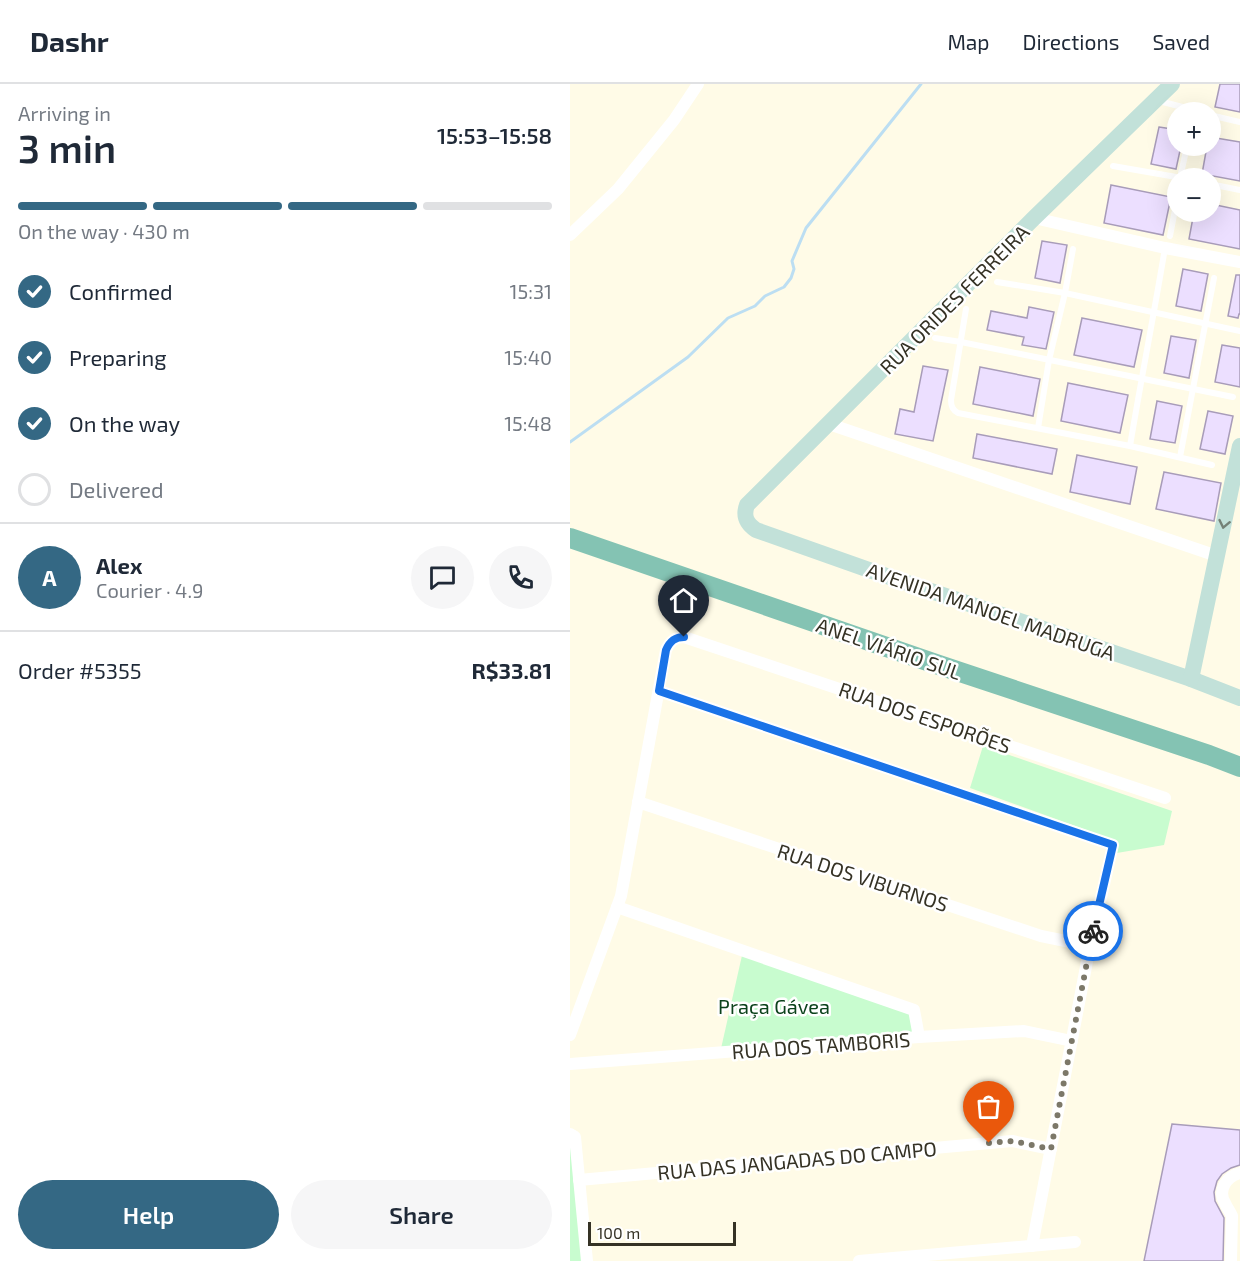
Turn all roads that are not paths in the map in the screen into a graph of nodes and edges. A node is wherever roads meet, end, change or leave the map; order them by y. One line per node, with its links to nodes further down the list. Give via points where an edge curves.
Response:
1 (698, 84): 13 (street, via 618,189)
2 (1172, 84): 3 (street, RUA ORIDES FERREIRA)
3 (1156, 100): 4 (lane); 11 (street, RUA ORIDES FERREIRA)
4 (1167, 104)
5 (1221, 117): 6 (lane)
6 (1240, 122)
7 (1113, 166): 8 (lane)
8 (1167, 176)
9 (1221, 186): 10 (lane)
10 (1240, 190)
11 (1034, 218): 14 (street); 30 (street, RUA ORIDES FERREIRA)
12 (1172, 222): 14 (lane)
13 (570, 235)
14 (1167, 242): 16 (street); 21 (lane)
15 (1074, 249): 19 (lane)
16 (1240, 262)
17 (1214, 278): 22 (lane)
18 (997, 282): 19 (lane)
19 (1065, 293): 21 (lane); 26 (lane)
20 (966, 309): 25 (lane)
21 (1154, 312): 22 (lane); 27 (lane)
22 (1205, 324): 23 (lane); 28 (lane)
23 (1240, 331)
24 (934, 338): 25 (lane)
25 (961, 342): 26 (lane); 31 (lane, via 951,400 954,410)
26 (1049, 360): 27 (lane); 31 (lane)
27 (1141, 378): 28 (lane); 32 (lane)
28 (1193, 389): 29 (lane); 34 (lane)
29 (1233, 397)
30 (829, 424): 36 (street, RUA ORIDES FERREIRA, via 747,505); 38 (street)
31 (1038, 428): 32 (lane)
32 (1130, 446): 34 (lane)
33 (1240, 446): 38 (street, one-way to 38)
34 (1180, 457): 35 (lane)
35 (1212, 465)
36 (746, 519): 39 (street, AVENIDA MANOEL MADRUGA, via 756,530)
37 (570, 538): 42 (main road, ANEL VIÁRIO SUL)
38 (1217, 556): 39 (street)
39 (1191, 679): 41 (street, AVENIDA MANOEL MADRUGA)
40 (659, 691): 45 (street, RUA DOS ESPORÕES, via 666,650 678,637 684,637); 46 (street); 48 (street, via 1113,845)
41 (1240, 698)
42 (1209, 755): 43 (main road, ANEL VIÁRIO SUL); 44 (main road, ANEL VIÁRIO SUL)
43 (1240, 760)
44 (1240, 767)
45 (1165, 798)
46 (638, 802): 47 (street); 48 (street, RUA DOS VIBURNOS, via 1041,936)
47 (617, 907): 49 (street); 50 (street, via 914,1010)
48 (1090, 946): 51 (street)
49 (570, 1035)
50 (919, 1037): 51 (street, RUA DOS TAMBORIS, via 1024,1031); 52 (street, RUA DOS TAMBORIS)
51 (1071, 1041): 54 (street)
52 (570, 1065)
53 (570, 1134): 56 (street, via 575,1137)
54 (1051, 1149): 56 (street, RUA DAS JANGADAS DO CAMPO, via 1012,1141); 58 (street)
55 (1240, 1173): 61 (street, via 1230,1178 1222,1190 1232,1216)
56 (579, 1180): 59 (street)
57 (1075, 1242): 58 (street)
58 (1032, 1246): 60 (street)
59 (587, 1261)
60 (859, 1261)
61 (1231, 1261)

